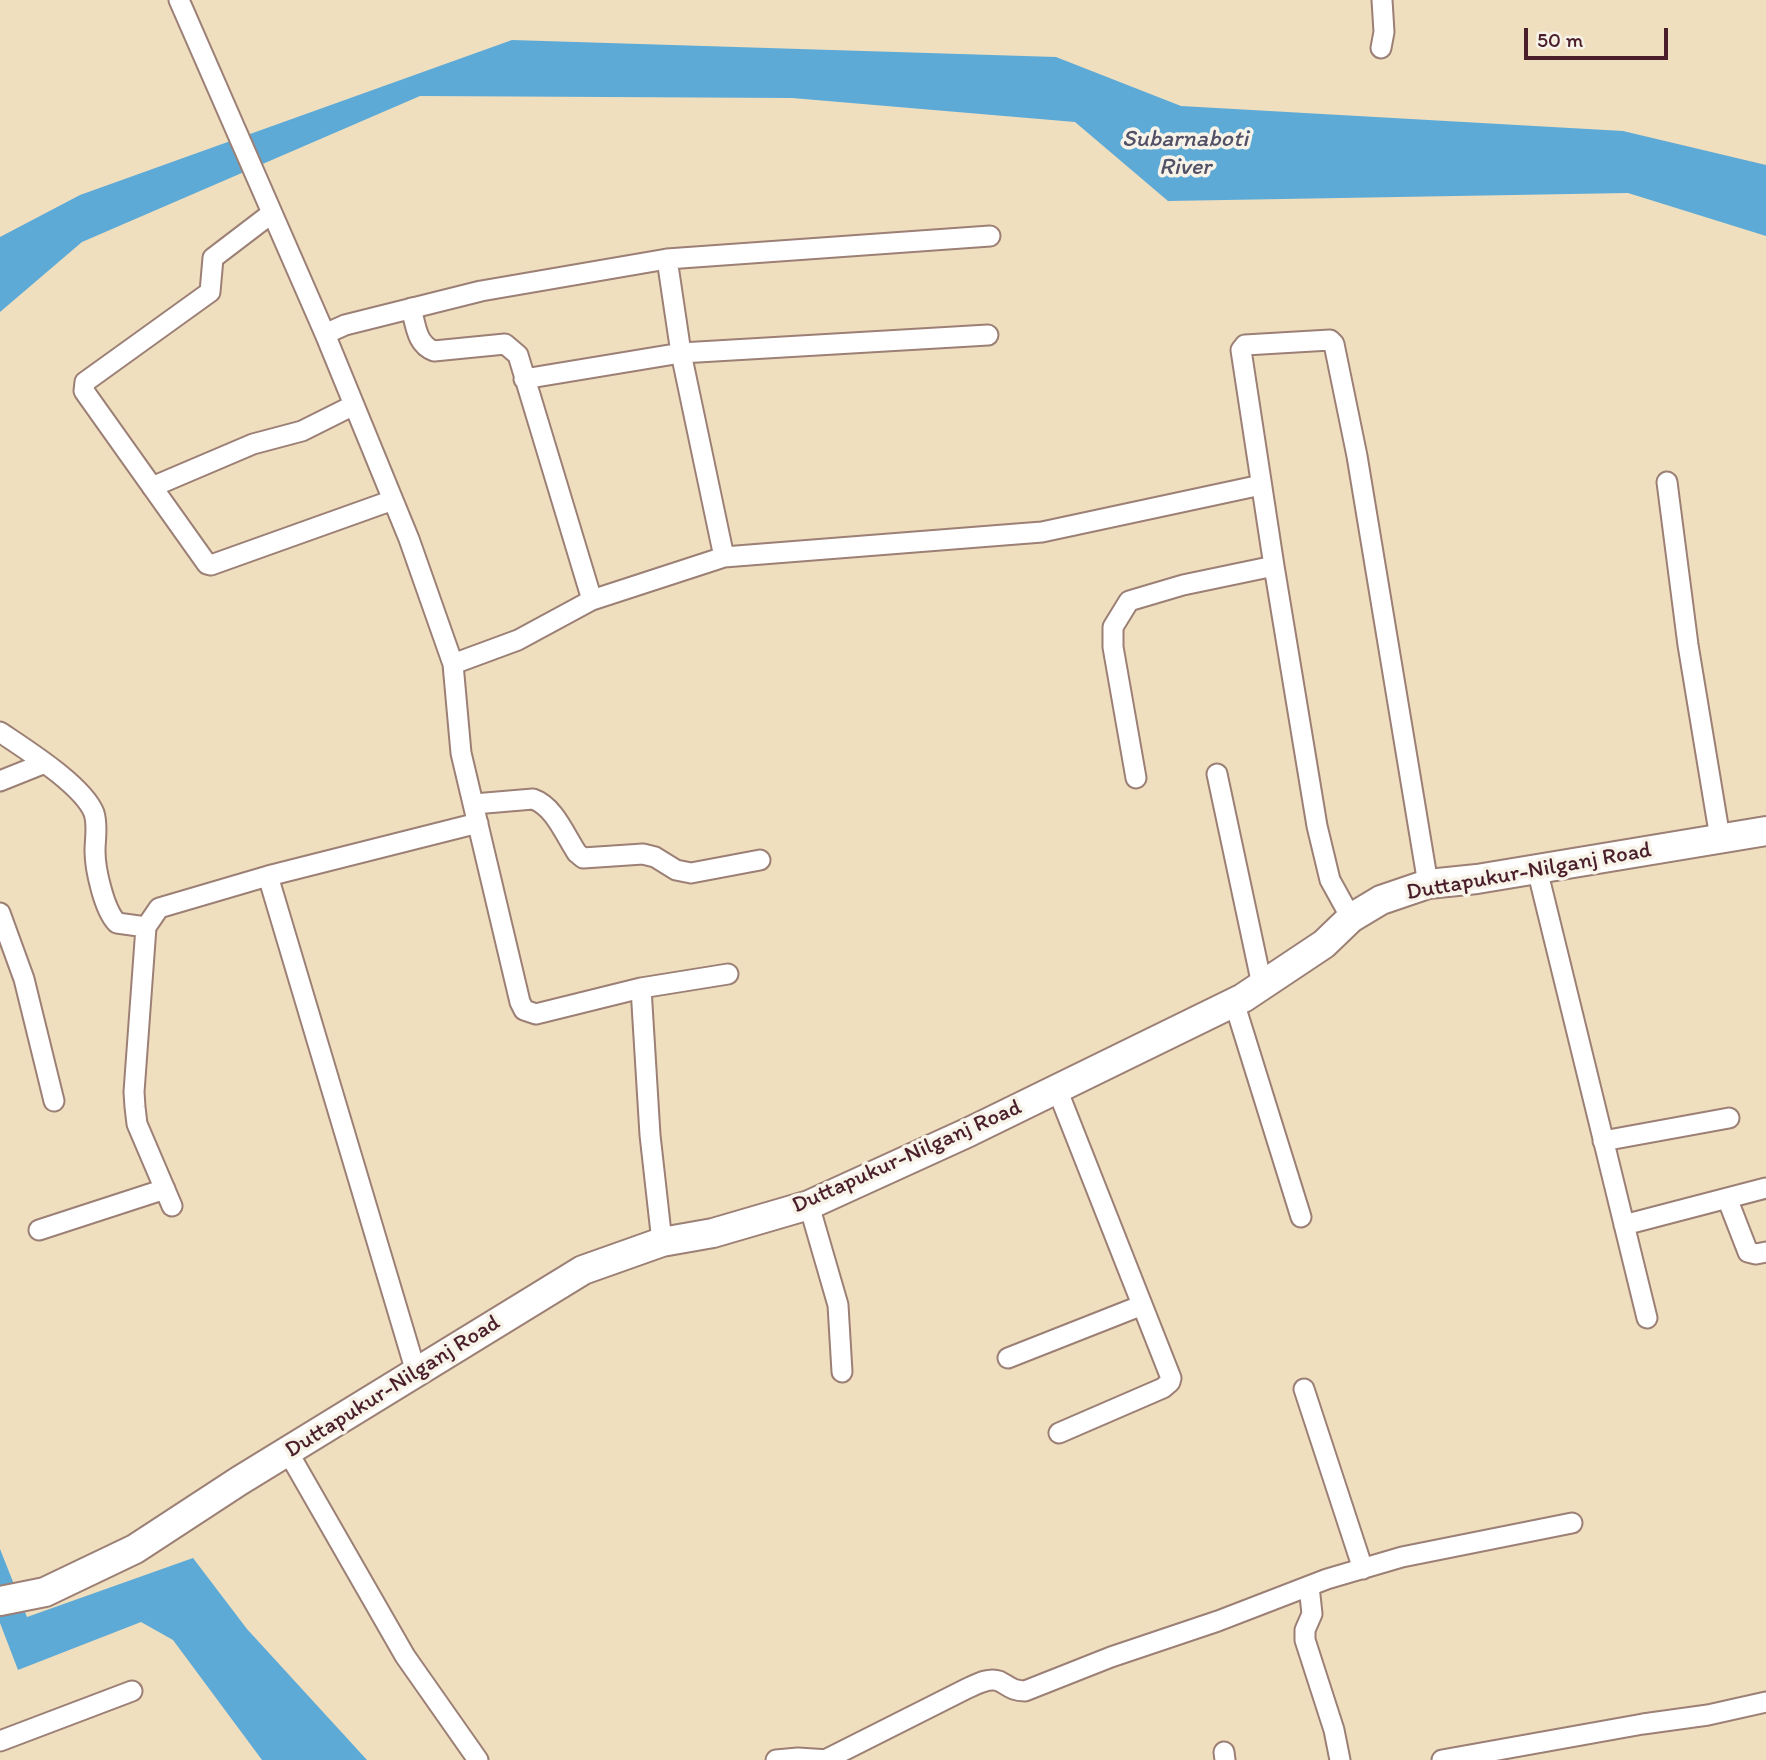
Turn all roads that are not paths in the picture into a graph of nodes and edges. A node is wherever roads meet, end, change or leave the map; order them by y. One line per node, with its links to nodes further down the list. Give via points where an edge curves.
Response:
1 (179, 0): 4 (street)
2 (1382, 0): 3 (street)
3 (1381, 48)
4 (272, 213): 8 (street); 15 (street, via 213,258 210,292 85,382 83,387)
5 (990, 236): 6 (street)
6 (667, 259): 7 (street, via 481,290); 10 (street)
7 (411, 308): 8 (street); 11 (street, via 425,347 434,351 505,344 518,355)
8 (325, 334): 12 (street)
9 (988, 335): 10 (street)
10 (681, 353): 11 (street); 17 (street)
11 (524, 379): 19 (street)
12 (354, 405): 15 (street, via 302,431 253,444); 16 (street)
13 (1667, 482): 28 (street)
14 (1261, 485): 17 (street, via 1042,532); 18 (street); 32 (street, via 1242,347 1330,340 1357,456)
15 (152, 487): 16 (street, via 211,565)
16 (393, 500): 20 (street)
17 (724, 557): 19 (street)
18 (1274, 566): 24 (street, via 1182,585 1129,601 1121,612 1113,627 1113,647); 34 (street, via 1324,862)
19 (593, 600): 20 (street, via 518,640)
20 (453, 664): 26 (street, via 461,753)
21 (0, 732): 22 (street)
22 (45, 763): 25 (street); 35 (street, via 94,813 96,860 111,917 117,923)
23 (1217, 774): 37 (street)
24 (1136, 778)
25 (0, 781)
26 (476, 813): 29 (street, via 533,799 541,802 583,859 643,854 691,873); 31 (street); 38 (street, via 524,1010 536,1014)
27 (1766, 831): 28 (main road, Duttapukur-Nilganj Road)
28 (1720, 838): 30 (main road, Duttapukur-Nilganj Road)
29 (760, 860)
30 (1537, 869): 32 (main road, Duttapukur-Nilganj Road); 43 (street)
31 (268, 876): 35 (street, via 159,908); 55 (street)
32 (1429, 884): 34 (main road, Duttapukur-Nilganj Road, via 1381,900)
33 (0, 913): 41 (street, via 24,978)
34 (1351, 918): 37 (main road, Duttapukur-Nilganj Road, via 1324,944)
35 (146, 926): 49 (street, via 134,1100 137,1125 168,1197)
36 (728, 974): 38 (street)
37 (1262, 985): 39 (main road, Duttapukur-Nilganj Road)
38 (641, 988): 50 (street)
39 (1234, 1002): 40 (main road, Duttapukur-Nilganj Road); 47 (street)
40 (1057, 1089): 46 (main road, Duttapukur-Nilganj Road); 52 (street)
41 (54, 1101)
42 (1729, 1118): 43 (street)
43 (1603, 1141): 48 (street)
44 (1766, 1188): 45 (street)
45 (1727, 1198): 48 (street); 51 (street, via 1748,1252)
46 (810, 1205): 50 (main road, Duttapukur-Nilganj Road, via 713,1233); 56 (street, via 838,1305)
47 (1301, 1217)
48 (1624, 1225): 53 (street)
49 (39, 1230)
50 (662, 1242): 55 (main road, Duttapukur-Nilganj Road, via 583,1270)
51 (1766, 1252)
52 (1140, 1306): 54 (street); 58 (street, via 1170,1382)
53 (1647, 1318)
54 (1008, 1358)
55 (416, 1371): 59 (main road, Duttapukur-Nilganj Road)
56 (842, 1372)
57 (1304, 1389): 61 (street)
58 (1059, 1433)
59 (288, 1452): 63 (main road, Duttapukur-Nilganj Road, via 135,1549 46,1592); 67 (street, via 405,1656)
60 (1572, 1523): 61 (street)
61 (1363, 1569): 62 (street)
62 (1309, 1586): 69 (street, via 1025,1691 1014,1691 997,1680 986,1681); 70 (street, via 1312,1614 1305,1640)
63 (0, 1601)
64 (132, 1691): 66 (street)
65 (1766, 1702): 71 (street)
66 (0, 1741)
67 (478, 1760)
68 (776, 1760): 69 (street)
69 (828, 1760)
70 (1340, 1760)
71 (1442, 1760)

